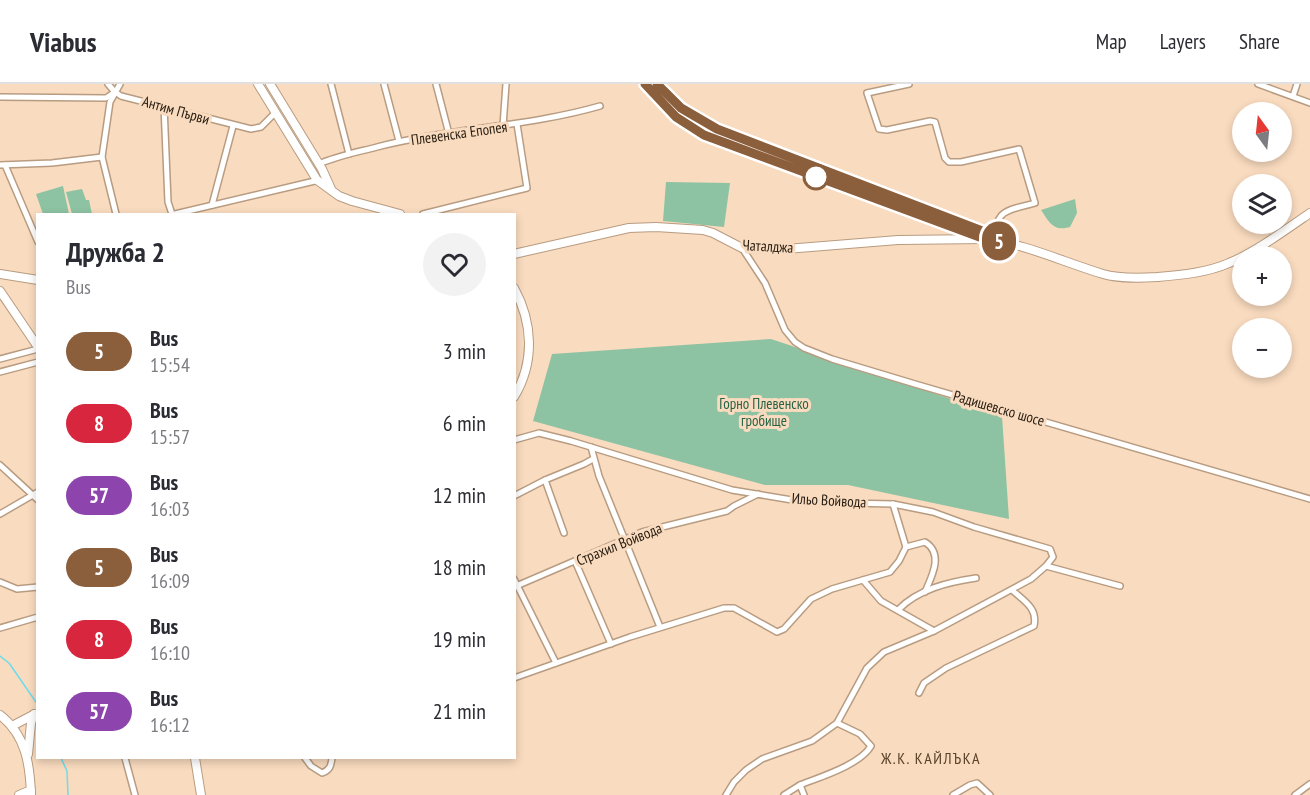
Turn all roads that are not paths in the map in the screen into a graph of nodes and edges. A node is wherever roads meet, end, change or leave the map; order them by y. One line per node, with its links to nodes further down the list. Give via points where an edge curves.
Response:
1 (108, 84): 14 (street)
2 (120, 84): 14 (street)
3 (258, 84): 20 (street)
4 (270, 84): 21 (street)
5 (331, 84): 28 (street)
6 (384, 84): 27 (street)
7 (436, 84): 26 (street)
8 (506, 84): 24 (street)
9 (645, 84): 42 (street, via 676,117 704,135)
10 (657, 84): 42 (street, via 681,108 723,132)
11 (909, 84): 42 (street, via 867,93 879,129 935,122 949,162 1019,148 1035,203 1006,212)
12 (1258, 84): 15 (street)
13 (1297, 84): 15 (street)
14 (115, 92): 16 (street, Антим Първи, via 106,98); 18 (street, Антим Първи); 29 (street)
15 (1293, 96): 17 (street)
16 (0, 97)
17 (1310, 103)
18 (165, 106): 23 (street, Антим Първи); 37 (street, via 168,202)
19 (600, 106): 22 (street, Плевенска Епопея)
20 (275, 113): 23 (street, Антим Първи, via 261,127); 25 (street)
21 (295, 124): 25 (street); 30 (street)
22 (518, 124): 24 (street, Плевенска Епопея); 40 (street, via 528,188)
23 (233, 126): 35 (street)
24 (503, 126): 26 (street, Плевенска Епопея)
25 (286, 130): 33 (street)
26 (449, 134): 27 (street, Плевенска Епопея)
27 (399, 141): 28 (street, Плевенска Епопея)
28 (349, 154): 30 (street, Плевенска Епопея)
29 (102, 157): 31 (street); 36 (street)
30 (319, 164): 32 (street)
31 (3, 165): 43 (street)
32 (327, 177): 33 (street); 34 (street)
33 (317, 180): 34 (street); 35 (street)
34 (331, 189): 39 (street, via 352,201)
35 (212, 205): 38 (street)
36 (116, 213)
37 (174, 213)
38 (178, 213)
39 (396, 213)
40 (427, 213)
41 (1310, 213): 42 (street, via 1229,263 1187,275 1105,275)
42 (988, 237): 44 (street, Чаталджа)
43 (36, 238)
44 (742, 248): 45 (street, Чаталджа, via 703,230 656,227 629,228); 64 (street, Радишевско шосе, via 765,283 785,330 804,348 904,381)
45 (516, 254)
46 (0, 274): 47 (street)
47 (36, 280)
48 (0, 291): 50 (street)
49 (516, 293): 55 (street, via 527,319 529,350 527,372)
50 (36, 345)
51 (36, 349): 52 (street)
52 (0, 359)
53 (36, 363): 54 (street)
54 (0, 372)
55 (516, 393)
56 (516, 439): 57 (street, Ильо Войвода, via 539,433)
57 (591, 447): 58 (street); 61 (street, Ильо Войвода, via 732,490)
58 (593, 459): 60 (street); 68 (street)
59 (0, 465): 63 (street)
60 (545, 480): 62 (street); 67 (street)
61 (758, 494): 65 (street, Ильо Войвода, via 804,502); 68 (street, Страхил Войвода, via 727,511)
62 (516, 495)
63 (36, 496): 66 (street)
64 (1310, 499)
65 (893, 504): 69 (street); 71 (street, Ильо Войвода, via 933,512 1050,549 1053,557)
66 (0, 514)
67 (564, 533)
68 (624, 539): 70 (street, Страхил Войвода); 82 (street)
69 (906, 547): 73 (street, via 890,572); 79 (street, via 925,542 932,546 935,568)
70 (575, 561): 75 (street, Страхил Войвода); 85 (street)
71 (1046, 566): 76 (street); 78 (street)
72 (976, 578): 79 (street, via 950,582)
73 (863, 580): 80 (street, via 881,601); 82 (street, via 812,599 777,632 734,608)
74 (0, 582): 77 (street, via 17,589)
75 (516, 584): 86 (street)
76 (1120, 586)
77 (36, 587)
78 (1012, 590): 84 (street); 88 (street, via 1034,609 1034,626 946,668 924,683)
79 (925, 592): 80 (street)
80 (898, 609): 84 (street)
81 (36, 618): 83 (street)
82 (660, 627): 85 (street)
83 (0, 628)
84 (934, 631): 91 (street, via 884,652 867,668)
85 (611, 644): 86 (street)
86 (556, 663): 87 (street)
87 (516, 677)
88 (919, 693)
89 (36, 713): 92 (street); 97 (street, via 31,723)
90 (0, 716): 92 (street)
91 (837, 723): 99 (street, via 867,741 871,746 867,754); 104 (street, via 812,741 762,759 734,782)
92 (12, 726): 97 (street, via 21,739)
93 (125, 759): 102 (street)
94 (195, 759): 103 (street)
95 (306, 759): 96 (street, via 322,773 332,765)
96 (332, 759)
97 (27, 761): 100 (street)
98 (1310, 784): 109 (street)
99 (800, 785): 105 (street); 106 (street)
100 (31, 793): 101 (street)
101 (19, 795)
102 (135, 795)
103 (201, 795)
104 (726, 795)
105 (784, 795)
106 (804, 795)
107 (955, 795): 108 (street, via 977,783)
108 (990, 795)
109 (1295, 795)

